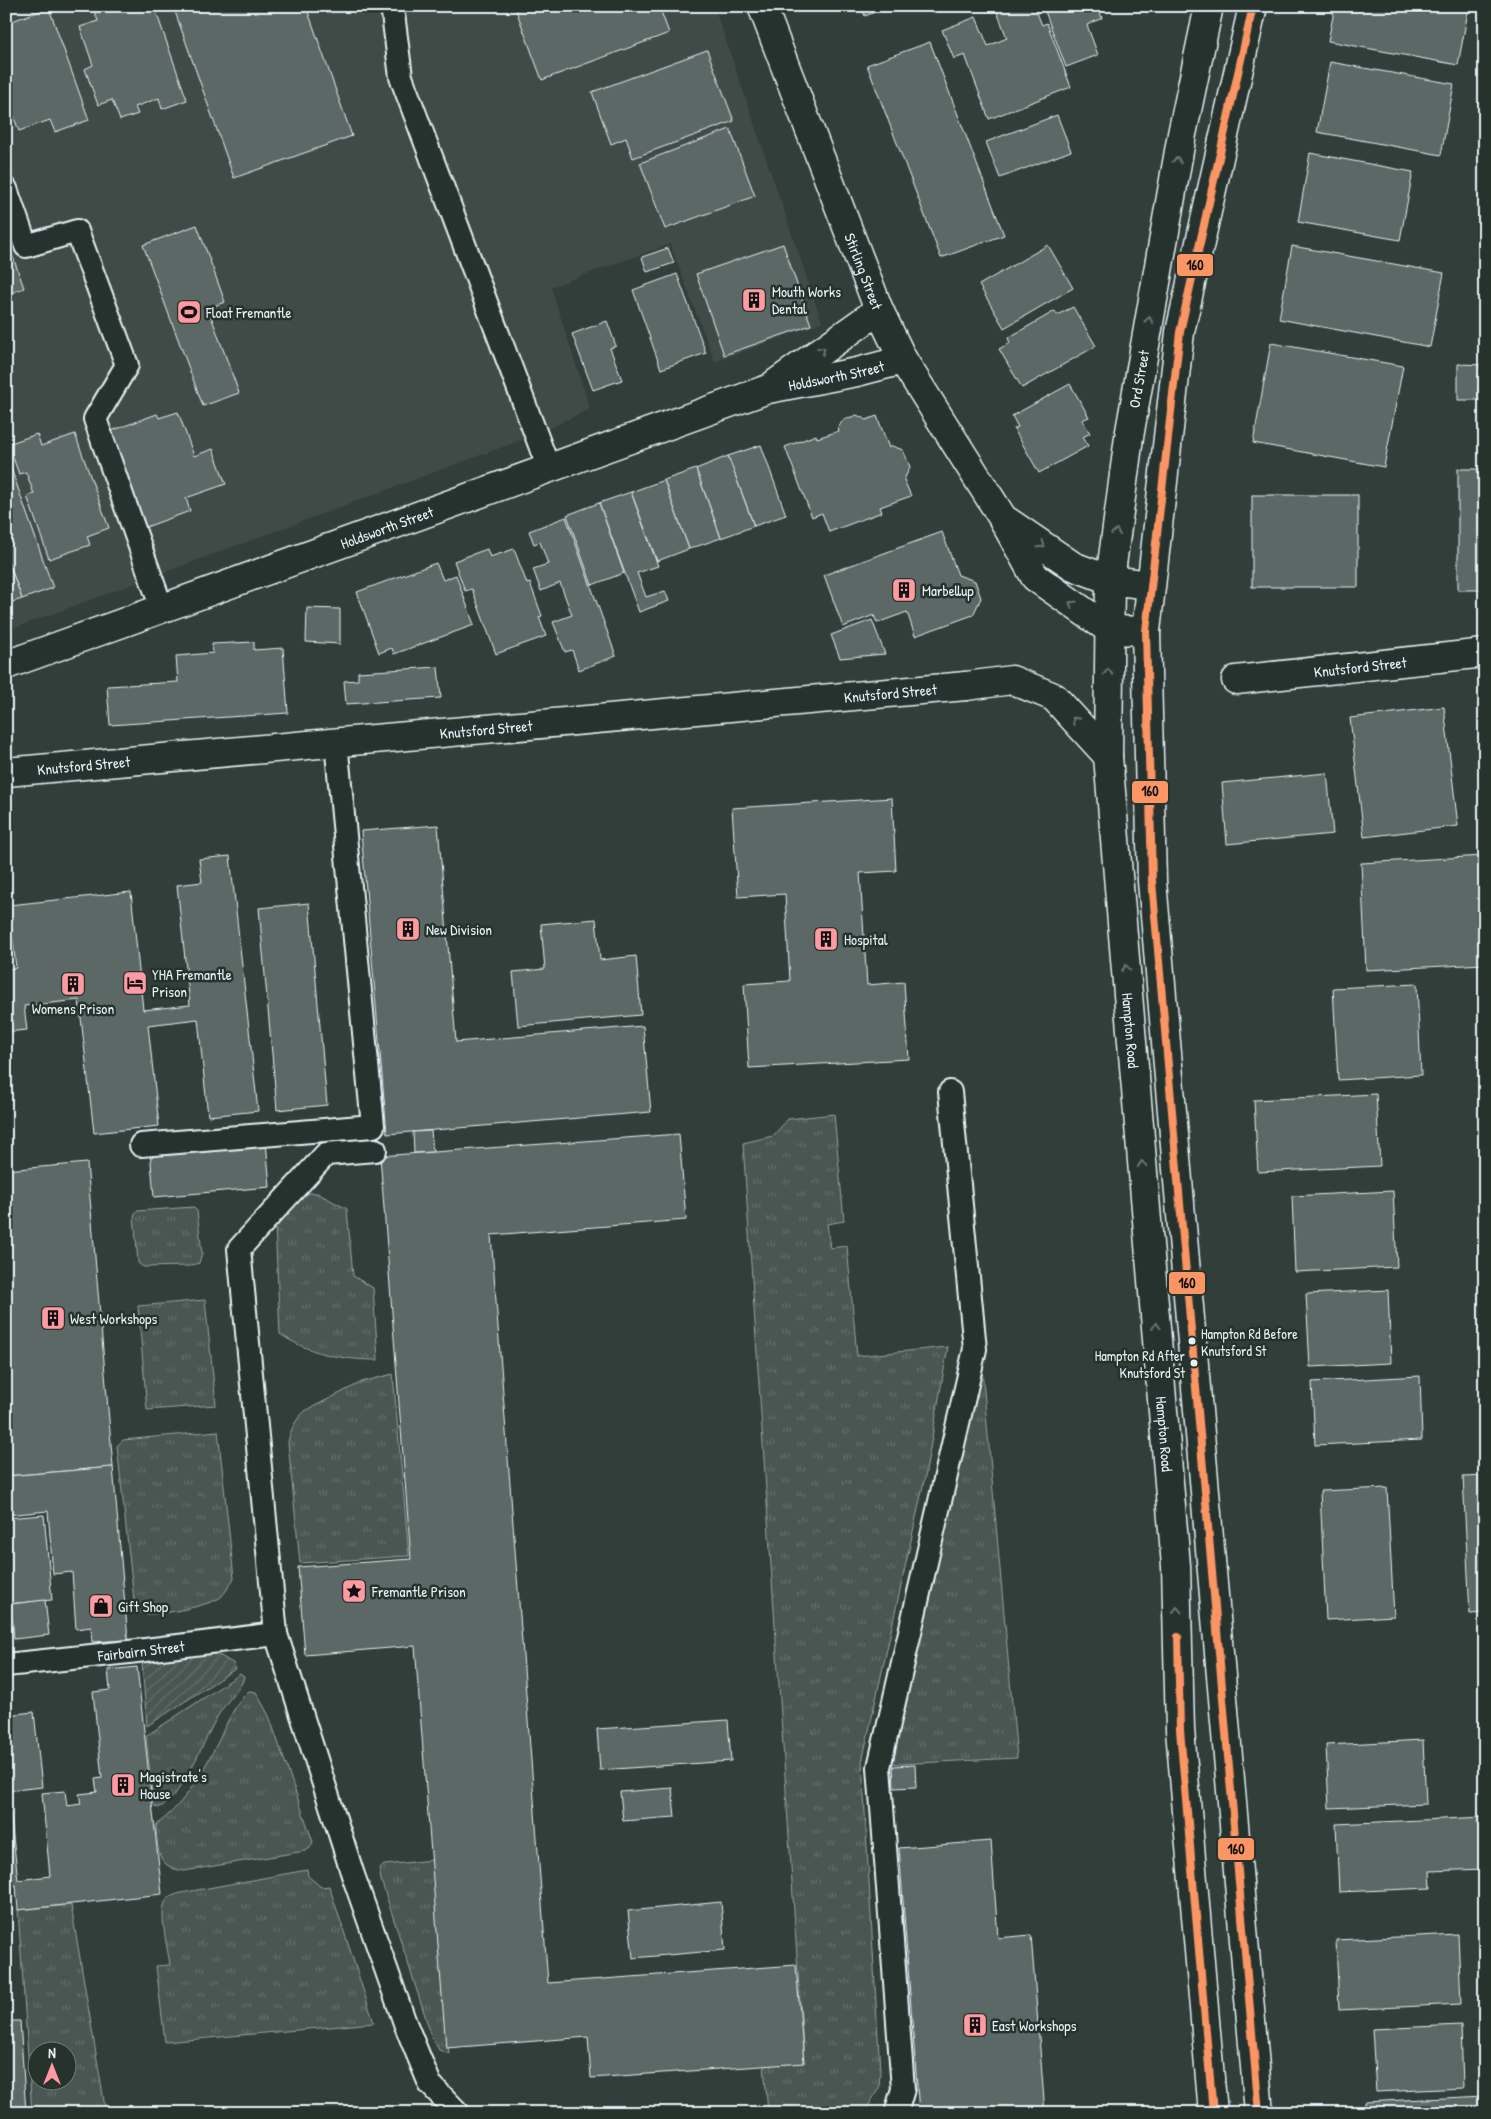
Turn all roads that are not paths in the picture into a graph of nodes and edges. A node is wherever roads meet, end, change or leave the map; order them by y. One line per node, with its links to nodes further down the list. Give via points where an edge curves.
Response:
1 (392, 6): 9 (lane, via 401,78)
2 (762, 6): 6 (main road, Stirling Street)
3 (1209, 6): 11 (main road, Ord Street, one-way to 3, via 1128,437 1182,134)
4 (1253, 6): 12 (main road, via 1180,332)
5 (6, 189): 13 (lane, via 26,246 77,231 127,365 95,419)
6 (879, 310): 7 (main road, Stirling Street); 8 (main road, Holdsworth Street, one-way to 6)
7 (903, 360): 8 (main road, Holdsworth Street); 10 (main road, Stirling Street)
8 (768, 389): 9 (main road, Holdsworth Street)
9 (549, 469): 13 (main road, Holdsworth Street)
10 (1002, 518): 11 (main road, Stirling Street, one-way to 11, via 1073,566); 14 (main road, Stirling Street, one-way to 10, via 1035,577)
11 (1110, 580): 12 (main road, Stirling Street); 14 (main road, Ord Street)
12 (1150, 585): 15 (main road)
13 (162, 609): 17 (main road, Holdsworth Street)
14 (1110, 630): 15 (main road); 20 (main road, Ord Street, one-way to 14)
15 (1146, 631): 30 (main road, via 1152,881)
16 (1485, 653): 18 (main road, Knutsford Street)
17 (6, 665)
18 (1236, 680)
19 (336, 742): 20 (main road, Knutsford Street, one-way to 19, via 1054,697 1012,680); 21 (main road, Knutsford Street); 23 (lane, via 373,1126)
20 (1108, 756): 29 (main road, Hampton Road, one-way to 20, via 1180,1730 1176,1566)
21 (6, 772)
22 (950, 1092): 28 (lane, via 975,1349 879,1767 903,2089)
23 (141, 1145)
24 (375, 1150): 25 (lane, via 326,1154 239,1249)
25 (276, 1634): 26 (lane, Fairbairn Street); 27 (lane, via 353,1876 405,2023 430,2084)
26 (6, 1665)
27 (458, 2113)
28 (896, 2113)
29 (1213, 2113)
30 (1260, 2113)

